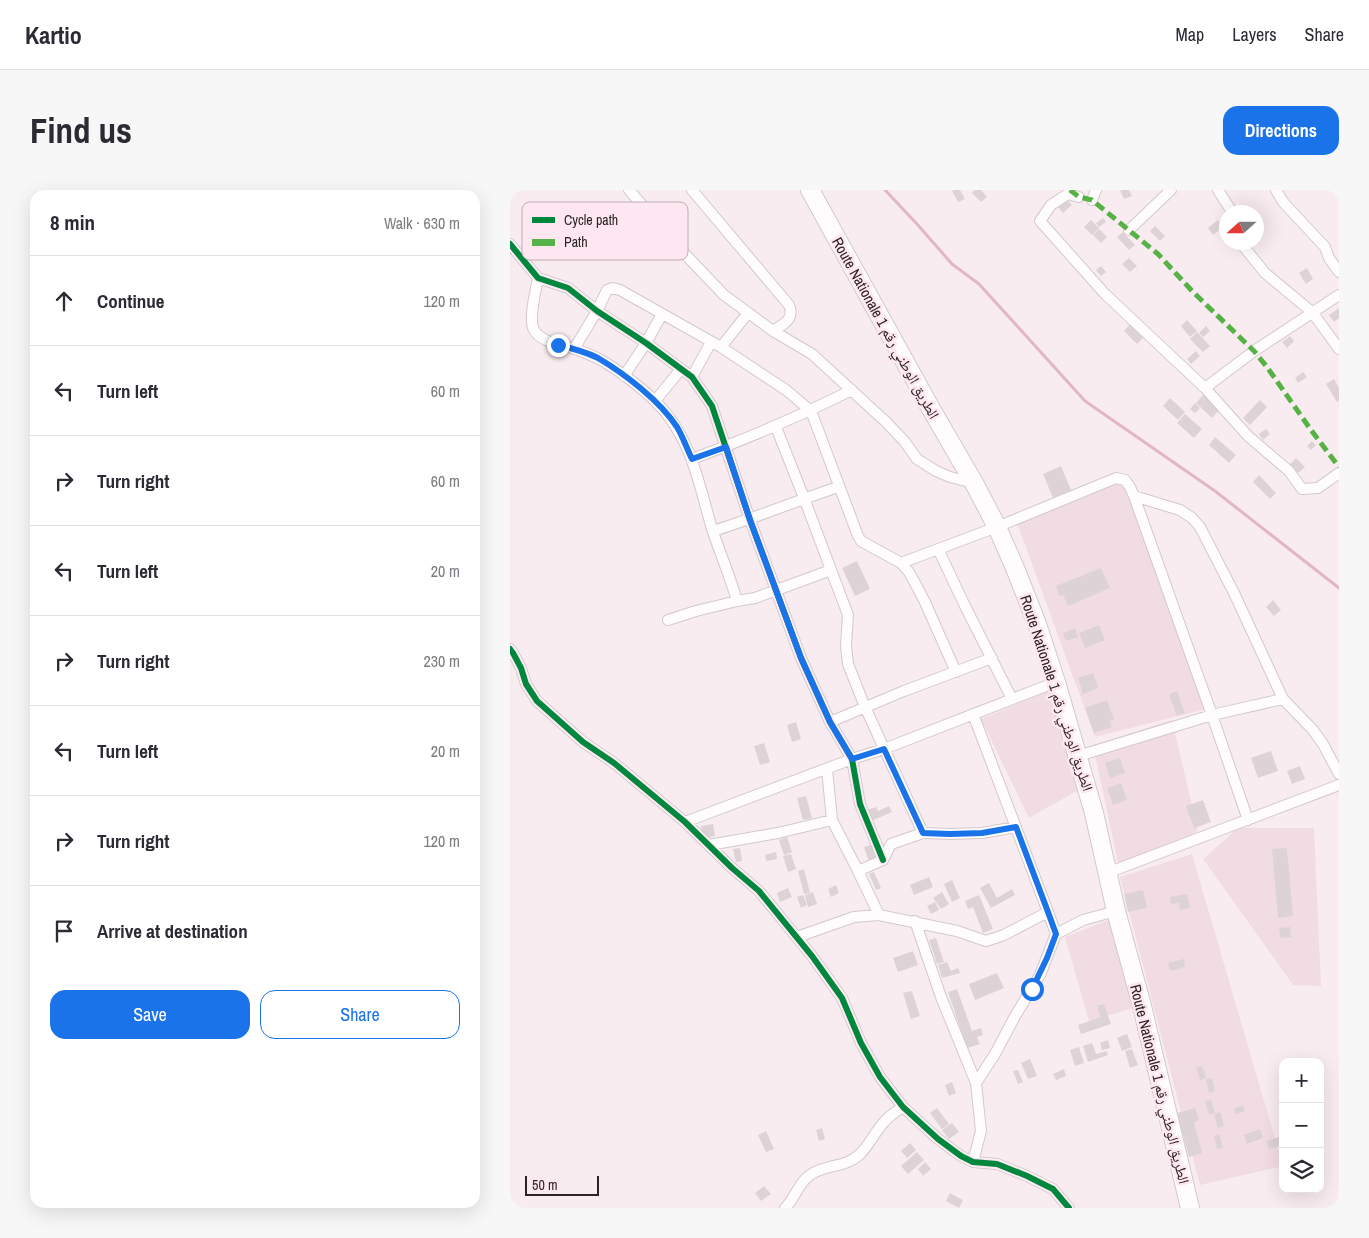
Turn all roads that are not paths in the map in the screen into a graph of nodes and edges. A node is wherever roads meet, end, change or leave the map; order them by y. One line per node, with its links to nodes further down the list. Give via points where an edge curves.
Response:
1 (629, 190): 8 (street)
2 (692, 190): 23 (street, via 789,306 792,312 789,319)
3 (810, 190): 40 (highway, Route Nationale الطريق الوطني رقم 1)
4 (1171, 190): 10 (street)
5 (1218, 190): 9 (street)
6 (1276, 190): 16 (street, via 1283,202 1325,247)
7 (1079, 196): 32 (street, via 1068,194 1051,204 1040,221 1105,294)
8 (639, 202)
9 (1228, 205)
10 (1129, 230)
11 (510, 244): 14 (street)
12 (1246, 250): 20 (street, via 1265,273)
13 (688, 257): 21 (street, via 724,295)
14 (522, 259)
15 (523, 260): 17 (street)
16 (1339, 272)
17 (538, 278): 19 (street, via 568,288); 27 (street, via 531,322 534,331 540,337)
18 (1339, 295): 20 (street)
19 (597, 311): 22 (street, via 607,290 613,288); 25 (street); 27 (street)
20 (1312, 312): 28 (street); 32 (street)
21 (748, 313): 23 (street); 26 (street)
22 (662, 314): 24 (street); 25 (street)
23 (773, 331): 33 (street, via 812,354)
24 (711, 342): 26 (street); 31 (street)
25 (646, 343): 29 (street); 30 (street)
26 (721, 347): 35 (street, via 786,390)
27 (574, 349): 30 (street, via 598,358)
28 (1339, 349)
29 (681, 369): 31 (street); 34 (street)
30 (624, 376): 34 (street)
31 (692, 377): 37 (street, via 712,406)
32 (1205, 388): 39 (street, via 1248,436 1289,471 1302,489 1318,488)
33 (852, 390): 35 (street); 40 (street, via 905,442 917,459 950,477)
34 (656, 401): 38 (street, via 678,429)
35 (811, 411): 36 (street); 41 (street)
36 (776, 427): 37 (street); 43 (street)
37 (726, 447): 38 (street); 44 (street)
38 (692, 459): 46 (street)
39 (1339, 473)
40 (974, 483): 45 (highway, Route Nationale الطريق الوطني رقم 1)
41 (838, 487): 43 (street); 48 (street, via 862,541)
42 (1134, 496): 45 (street, via 1125,480 1116,478); 58 (street, via 1180,510 1200,526); 61 (street)
43 (804, 498): 44 (street); 49 (street)
44 (750, 520): 46 (street); 50 (street)
45 (996, 527): 47 (street); 56 (highway, Route Nationale الطريق الوطني رقم 1, via 1037,624)
46 (713, 531): 51 (street)
47 (938, 549): 48 (street); 54 (street)
48 (901, 562): 55 (street, via 924,600)
49 (832, 570): 50 (street); 59 (street, via 848,615 848,664)
50 (776, 591): 51 (street); 62 (street)
51 (737, 601): 52 (street)
52 (668, 620)
53 (510, 649): 71 (street, via 526,684 538,701 583,742 614,763)
54 (992, 658): 55 (street); 57 (street)
55 (956, 672): 59 (street)
56 (1056, 682): 57 (street); 64 (highway, Route Nationale الطريق الوطني رقم 1)
57 (1012, 699): 60 (street)
58 (1283, 699): 61 (street); 67 (street, via 1313,730)
59 (866, 707): 62 (street); 63 (street)
60 (972, 714): 63 (street); 72 (street)
61 (1212, 715): 64 (street); 70 (street)
62 (830, 722): 65 (street)
63 (884, 749): 65 (street); 73 (street)
64 (1078, 756): 77 (highway, Route Nationale الطريق الوطني رقم 1)
65 (852, 759): 66 (street); 75 (street, via 860,804)
66 (827, 768): 69 (street); 71 (street)
67 (1339, 774)
68 (1339, 785): 70 (street)
69 (832, 820): 74 (street); 76 (street)
70 (1248, 820): 77 (street)
71 (685, 822): 74 (street)
72 (1016, 827): 73 (street, via 982,833); 79 (street)
73 (923, 833): 75 (street, via 891,844)
74 (709, 845): 83 (street, via 759,891)
75 (883, 860): 76 (street)
76 (858, 871): 80 (street)
77 (1107, 873): 78 (highway, Route Nationale الطريق الوطني رقم 1)
78 (1116, 911): 82 (street, via 1083,920); 89 (highway, Route Nationale الطريق الوطني رقم 1)
79 (1048, 912): 81 (street, via 986,941); 82 (street)
80 (879, 915): 81 (street); 83 (street, via 854,917)
81 (915, 922): 84 (street)
82 (1056, 934): 84 (street, via 1040,976)
83 (797, 937): 85 (street, via 842,998 880,1077)
84 (976, 1083): 86 (street, via 981,1131)
85 (903, 1106): 86 (street, via 938,1139); 87 (street, via 885,1120 858,1156 844,1164 818,1170 804,1179)
86 (973, 1162): 88 (street, via 997,1164 1027,1176 1053,1189)
87 (785, 1208)
88 (1069, 1208)
89 (1190, 1208)

